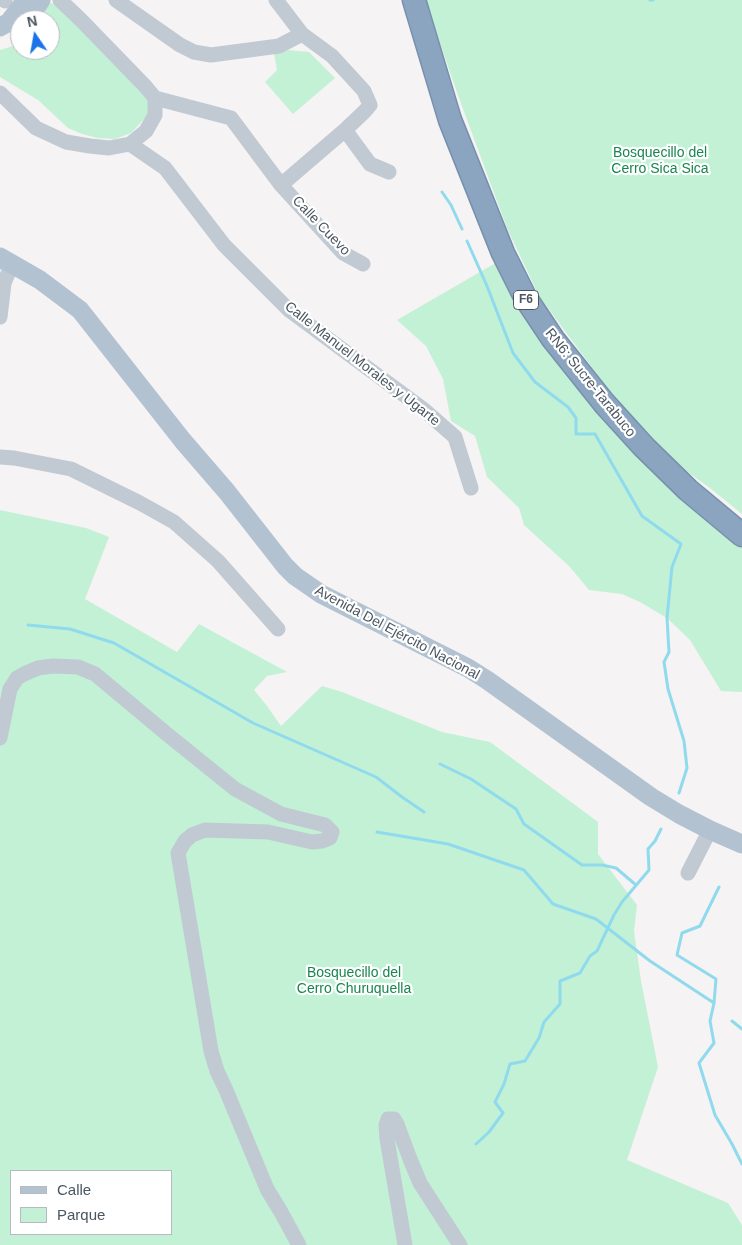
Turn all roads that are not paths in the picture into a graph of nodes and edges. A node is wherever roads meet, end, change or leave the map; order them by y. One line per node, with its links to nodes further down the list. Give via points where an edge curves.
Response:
1 (26, 0): 6 (main road, via 9,22)
2 (60, 0): 9 (street)
3 (116, 0): 7 (street, via 194,52 211,55 279,46)
4 (276, 0): 7 (street)
5 (414, 0): 20 (highway, RN6: Sucre-Tarabuco / F6, via 450,120 503,253 525,297 553,339 644,447 688,490)
6 (0, 27)
7 (302, 34): 10 (street, via 332,56 364,91 370,105)
8 (0, 94): 11 (street, via 36,128 66,142 109,148)
9 (155, 98): 11 (street, via 155,115 146,131); 13 (street, Calle Cuevo, via 231,118)
10 (345, 130): 12 (street, via 370,164); 13 (street)
11 (130, 144): 19 (street, Calle Manuel Morales y Ugarte, via 165,168 224,245 289,310 423,408 455,437)
12 (389, 172)
13 (281, 185): 15 (street, Calle Cuevo, via 343,253)
14 (4, 261): 16 (street); 23 (main road, Avenida Del Ejército Nacional, via 40,280 80,310 183,441 296,576 322,594 468,668 652,797)
15 (363, 264)
16 (2, 283): 17 (street)
17 (0, 318)
18 (0, 457): 21 (street, via 72,469 174,522 218,561)
19 (471, 488)
20 (742, 535)
21 (278, 629)
22 (0, 738): 26 (street, via 10,689 17,678 38,668 78,667 95,674 236,789 281,814 326,825 332,832 330,838 312,842 268,832 205,830 192,835 178,853 217,1071 266,1189)
23 (710, 830): 24 (main road, Avenida Del Ejército Nacional); 25 (street)
24 (742, 844)
25 (688, 873)
26 (299, 1245)
27 (406, 1245): 28 (street, via 387,1139 388,1119 394,1119 397,1124 420,1183)
28 (460, 1245)

